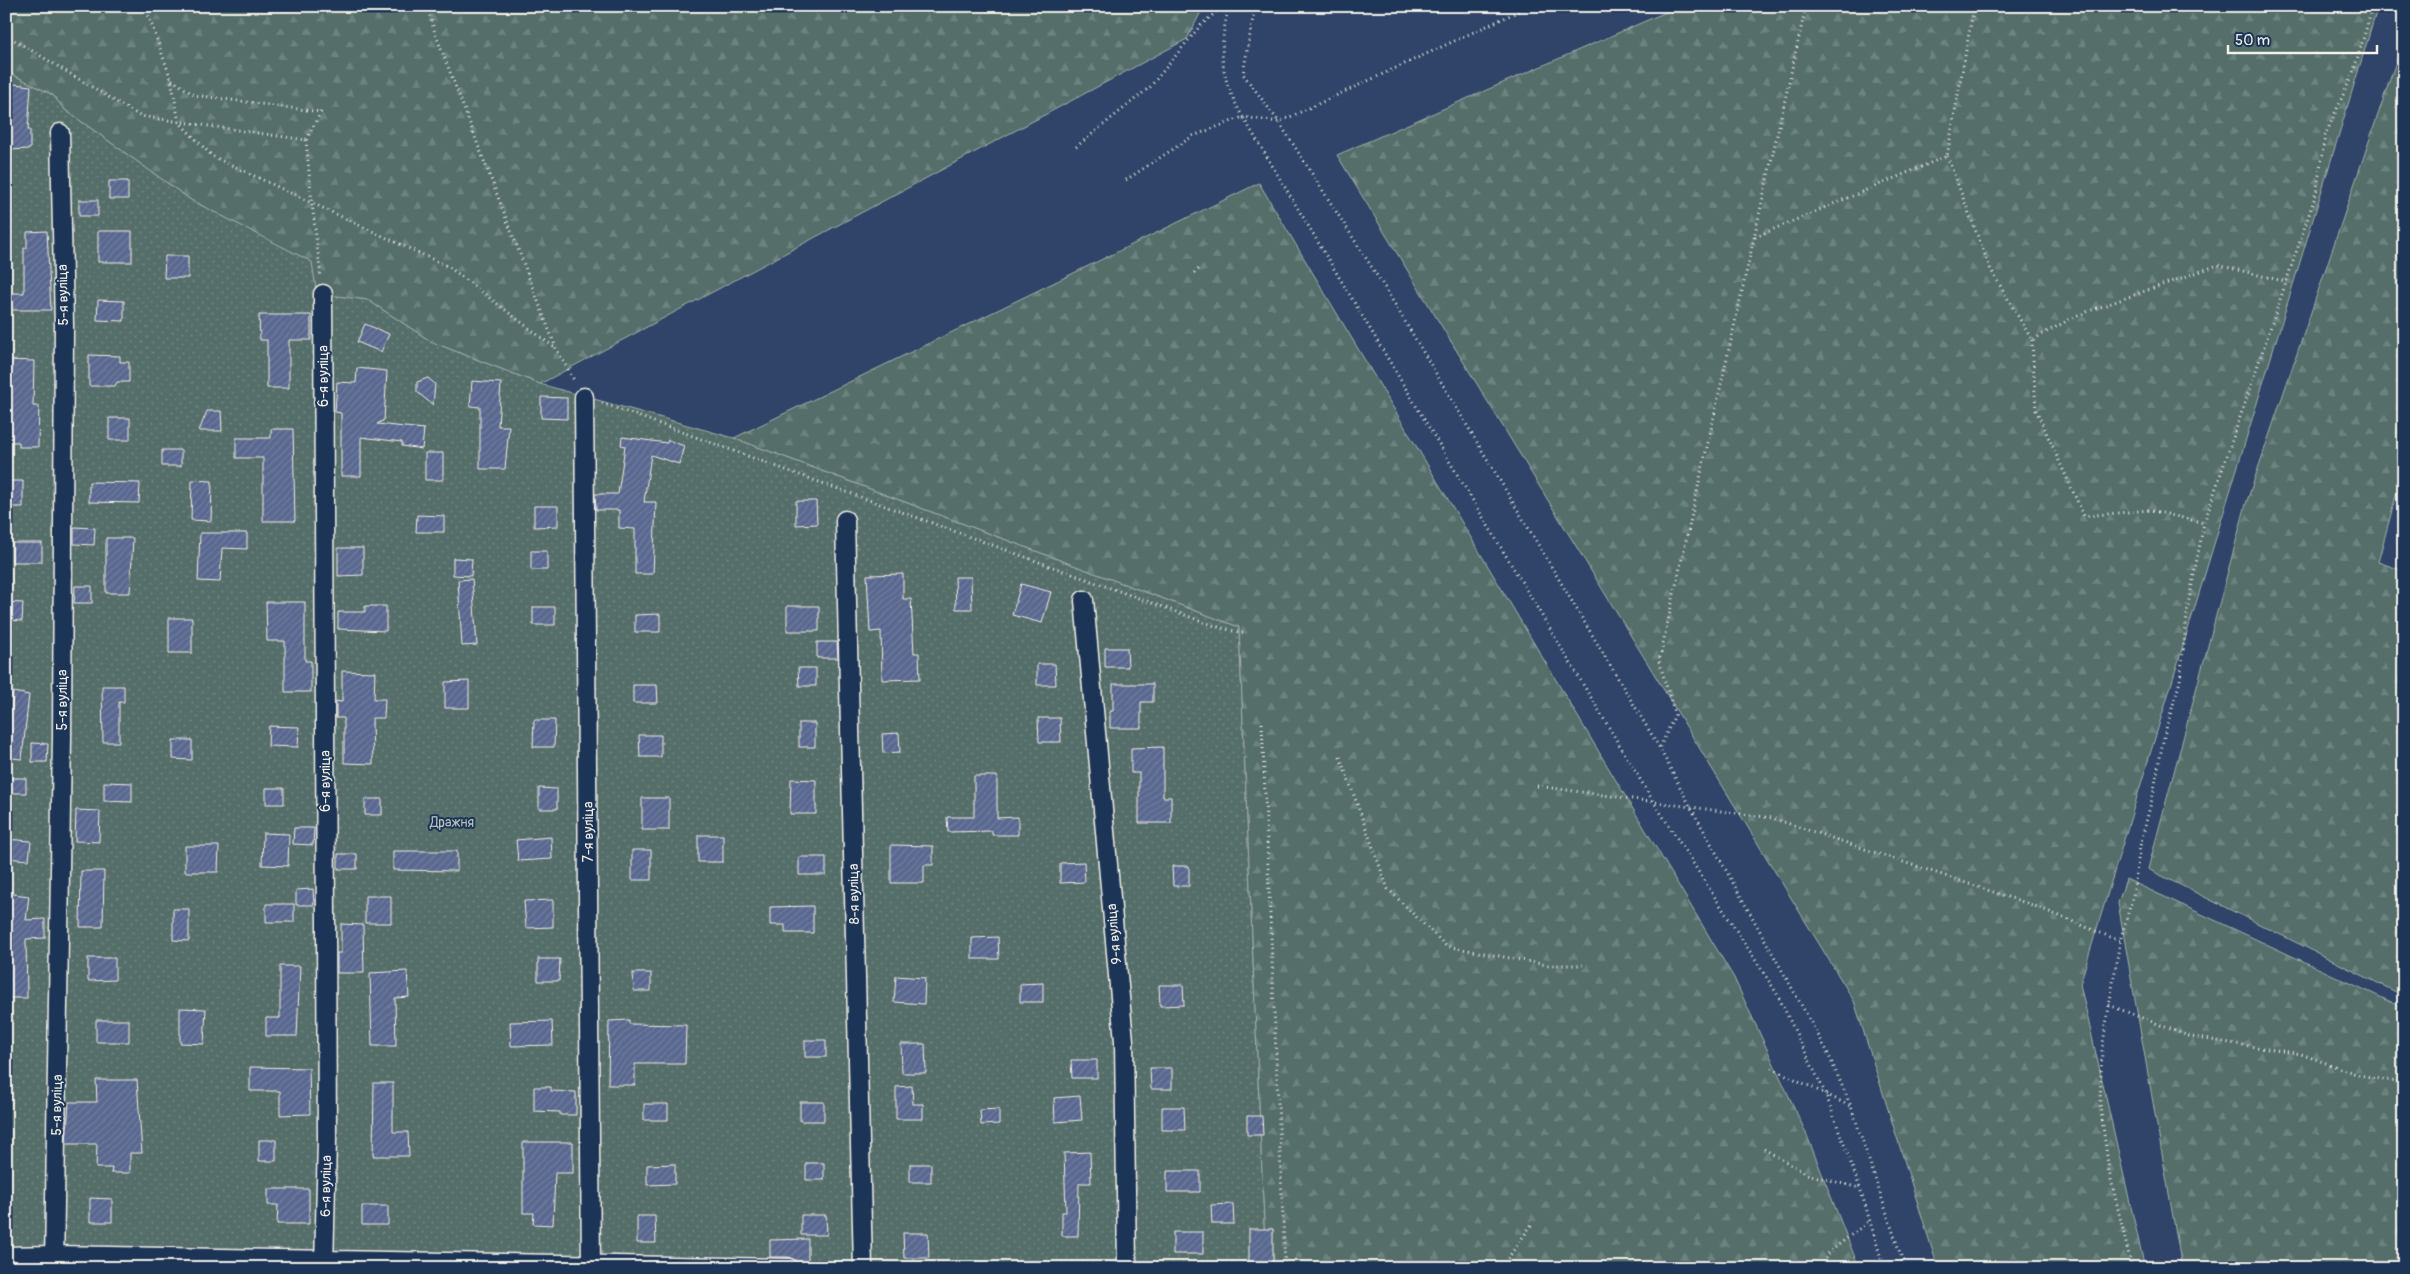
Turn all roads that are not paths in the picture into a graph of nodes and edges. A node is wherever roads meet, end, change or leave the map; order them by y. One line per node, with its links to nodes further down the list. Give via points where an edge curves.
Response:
1 (60, 133): 7 (street, 5-я вуліца, via 64,326 62,737)
2 (323, 294): 8 (street, 6-я вуліца, via 327,1119)
3 (584, 397): 9 (street, 7-я вуліца)
4 (845, 520): 11 (street, 8-я вуліца)
5 (1084, 600): 12 (street, 9-я вуліца, via 1124,1041)
6 (6, 1256): 7 (street)
7 (54, 1261): 8 (street)
8 (324, 1264): 9 (street)
9 (591, 1266): 10 (street)
10 (789, 1268)
11 (863, 1268)
12 (1127, 1268)

